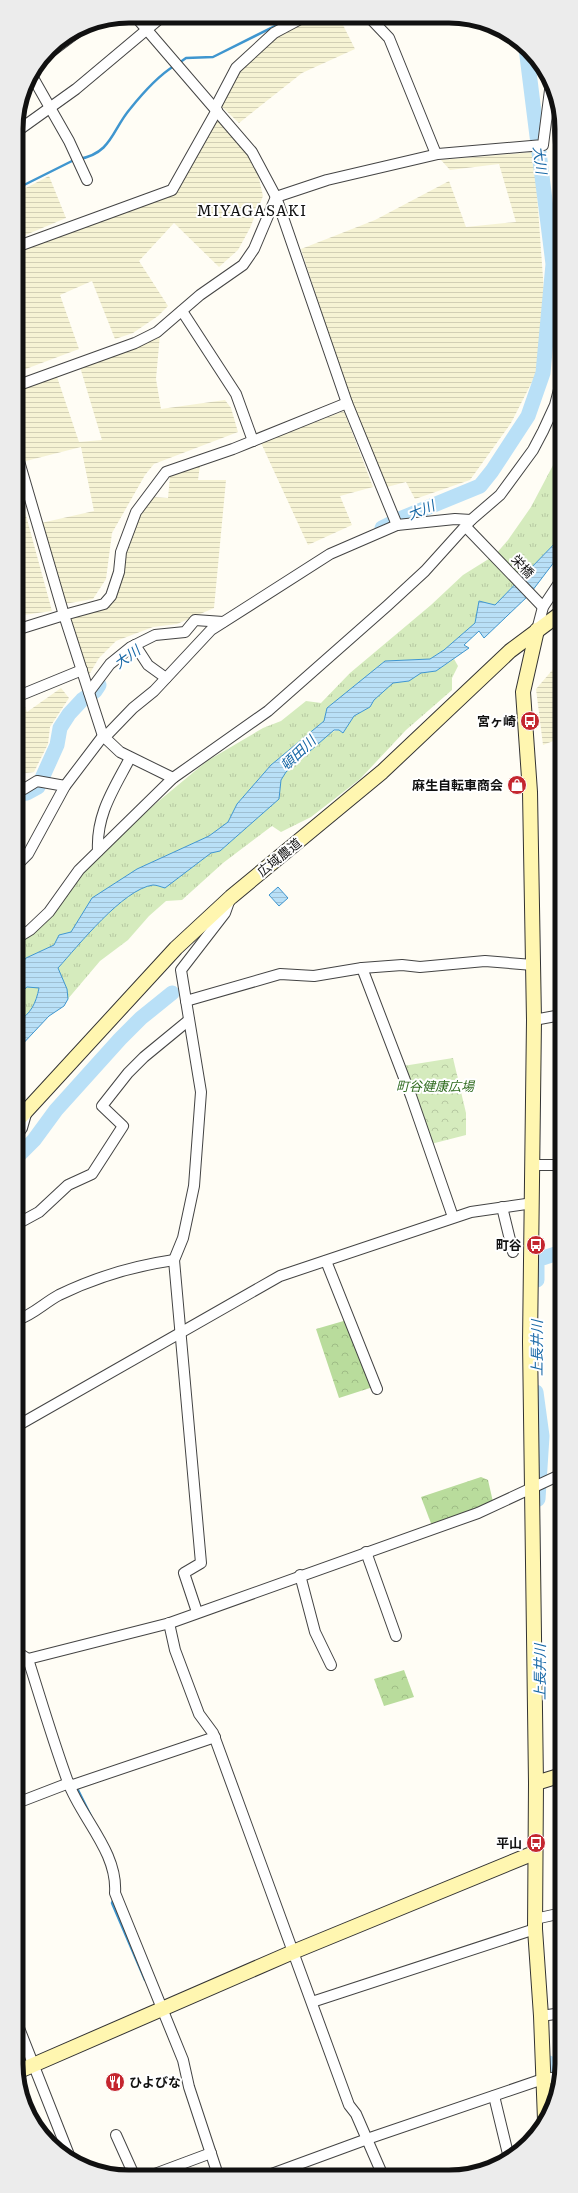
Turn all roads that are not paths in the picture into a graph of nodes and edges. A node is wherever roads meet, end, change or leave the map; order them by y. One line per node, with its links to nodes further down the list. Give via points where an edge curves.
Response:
1 (141, 23): 5 (street)
2 (155, 23): 5 (street)
3 (293, 23): 9 (street, via 274,33 236,68)
4 (375, 23): 11 (street, via 389,38)
5 (147, 30): 8 (street); 9 (street)
6 (34, 82): 8 (street)
7 (549, 96): 11 (street, via 543,145)
8 (51, 107): 10 (street); 12 (street)
9 (216, 109): 13 (street, via 252,152); 14 (street, via 172,190)
10 (23, 127)
11 (436, 154): 13 (street, via 327,180)
12 (86, 180)
13 (276, 197): 15 (street, via 254,249 243,265); 17 (street)
14 (23, 244)
15 (182, 311): 16 (street, via 157,332 135,343); 19 (street, via 236,394)
16 (23, 383)
17 (347, 403): 19 (street); 22 (street)
18 (555, 405): 21 (street, via 533,450 500,495)
19 (253, 441): 25 (street, via 166,472 136,512 121,552 111,596 104,604)
20 (23, 475): 25 (street)
21 (468, 523): 22 (street, via 455,519); 24 (street, 栄橋); 37 (street, via 425,570 387,606 268,711)
22 (397, 525): 27 (street, via 330,554)
23 (555, 589): 24 (street)
24 (543, 608): 29 (street)
25 (64, 615): 28 (street); 31 (street)
26 (555, 617): 29 (street, 広域農道)
27 (223, 622): 30 (street, via 195,620 185,632 155,635); 32 (street, via 194,646)
28 (23, 628)
29 (537, 630): 42 (street, 広域農道, via 510,651 382,772); 44 (street, via 523,692 530,792)
30 (135, 645): 32 (street, via 148,665); 33 (street, via 110,664)
31 (82, 670): 33 (street); 34 (street)
32 (166, 678): 35 (street)
33 (89, 692): 35 (street)
34 (23, 694)
35 (104, 737): 36 (street); 38 (street)
36 (130, 758): 37 (street); 40 (street, via 108,797 97,834)
37 (173, 778): 40 (street)
38 (65, 786): 39 (street, via 37,781); 41 (street, via 28,854)
39 (23, 789)
40 (98, 850): 43 (street, via 79,870 49,912)
41 (23, 859)
42 (231, 897): 46 (street, via 225,913 181,970); 50 (street, 広域農道, via 176,948)
43 (23, 934)
44 (533, 964): 45 (street, via 485,960 420,967 402,965); 49 (street)
45 (362, 968): 46 (street, via 314,976 280,974); 57 (street, via 411,1096)
46 (186, 1001): 48 (street)
47 (555, 1015): 49 (street)
48 (189, 1020): 58 (street, via 144,1057 102,1106 123,1126 92,1174 68,1185 39,1212); 60 (street, via 201,1092 194,1186 183,1238)
49 (534, 1020): 53 (street)
50 (27, 1110): 51 (street, 広域農道); 52 (street)
51 (23, 1114)
52 (23, 1124)
53 (533, 1165): 54 (street); 55 (street)
54 (555, 1165)
55 (533, 1203): 56 (street); 67 (street, via 530,1342)
56 (502, 1207): 57 (street); 59 (street)
57 (452, 1218): 61 (street)
58 (23, 1221)
59 (513, 1252)
60 (174, 1260): 62 (street, via 129,1268 88,1281 57,1296); 63 (street)
61 (326, 1260): 63 (street, via 280,1276); 64 (street)
62 (23, 1317)
63 (180, 1331): 65 (street); 70 (street, via 201,1562 184,1572)
64 (376, 1389)
65 (23, 1423)
66 (555, 1477): 67 (street)
67 (532, 1488): 68 (street, via 478,1513); 78 (street)
68 (366, 1552): 69 (street); 72 (street)
69 (300, 1575): 70 (street); 75 (street, via 315,1632)
70 (197, 1612): 71 (street)
71 (169, 1623): 74 (street); 76 (street, via 175,1650 199,1714)
72 (396, 1636)
73 (23, 1656): 74 (street)
74 (28, 1659): 79 (street)
75 (331, 1665)
76 (215, 1737): 79 (street); 84 (street)
77 (555, 1777): 78 (street)
78 (536, 1783): 81 (street)
79 (69, 1785): 80 (street); 86 (street, via 111,1863 115,1893)
80 (23, 1801)
81 (534, 1853): 83 (street); 84 (street)
82 (555, 1916): 83 (street)
83 (535, 1924): 85 (street); 88 (street)
84 (293, 1952): 85 (street); 86 (street)
85 (312, 2002): 97 (street, via 349,2105)
86 (161, 2009): 90 (street); 100 (street, via 183,2060 191,2094)
87 (555, 2014): 88 (street)
88 (541, 2016): 93 (street)
89 (23, 2039): 90 (street)
90 (33, 2065): 91 (street); 98 (street)
91 (23, 2069)
92 (554, 2078): 93 (street)
93 (544, 2079): 94 (street); 95 (street)
94 (494, 2096): 97 (street); 99 (street)
95 (545, 2109)
96 (116, 2135): 101 (street)
97 (367, 2139): 104 (street); 105 (street)
98 (67, 2149)
99 (508, 2152)
100 (211, 2154): 102 (street); 103 (street)
101 (132, 2170)
102 (166, 2170)
103 (216, 2170)
104 (283, 2170)
105 (380, 2170)

